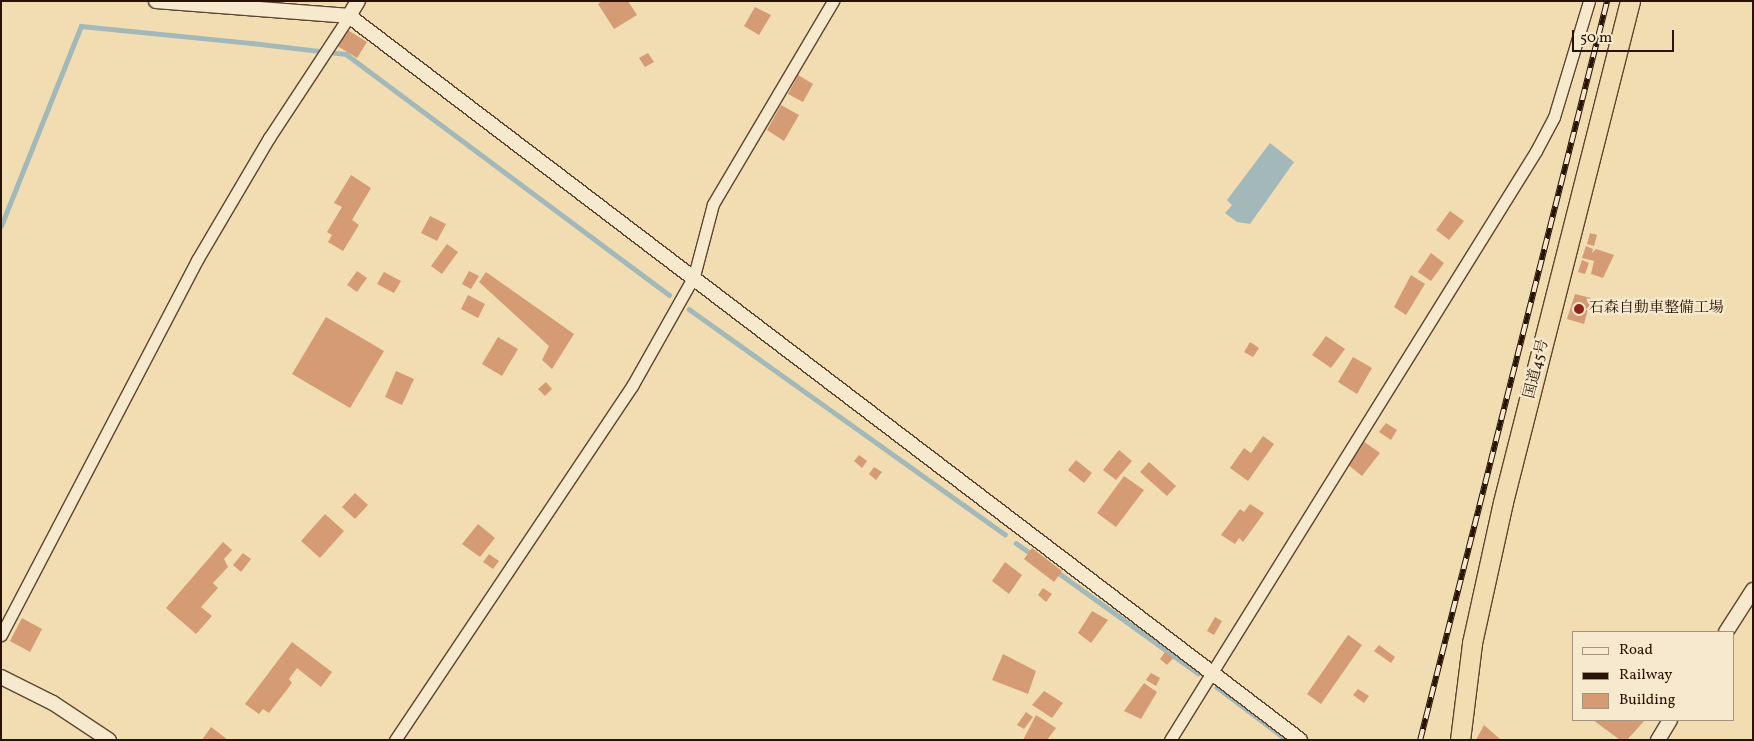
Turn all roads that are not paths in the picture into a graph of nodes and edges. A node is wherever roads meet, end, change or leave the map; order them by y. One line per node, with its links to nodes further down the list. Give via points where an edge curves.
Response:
1 (156, 1): 6 (street)
2 (358, 1): 6 (street)
3 (833, 1): 7 (street, via 713,204)
4 (1589, 1): 11 (street, via 1554,117 1536,151)
5 (1630, 1): 18 (highway, 国道45号, via 1503,502 1472,643)
6 (349, 16): 7 (street); 10 (street, via 270,138 197,260)
7 (694, 276): 11 (street); 15 (street, via 632,386)
8 (1753, 590): 9 (street)
9 (1727, 631)
10 (1, 634)
11 (1212, 673): 16 (street); 17 (street)
12 (1, 677): 14 (street, via 54,703)
13 (1669, 721): 19 (street)
14 (109, 740)
15 (395, 740)
16 (1170, 740)
17 (1300, 740)
18 (1460, 740)
19 (1658, 740)

